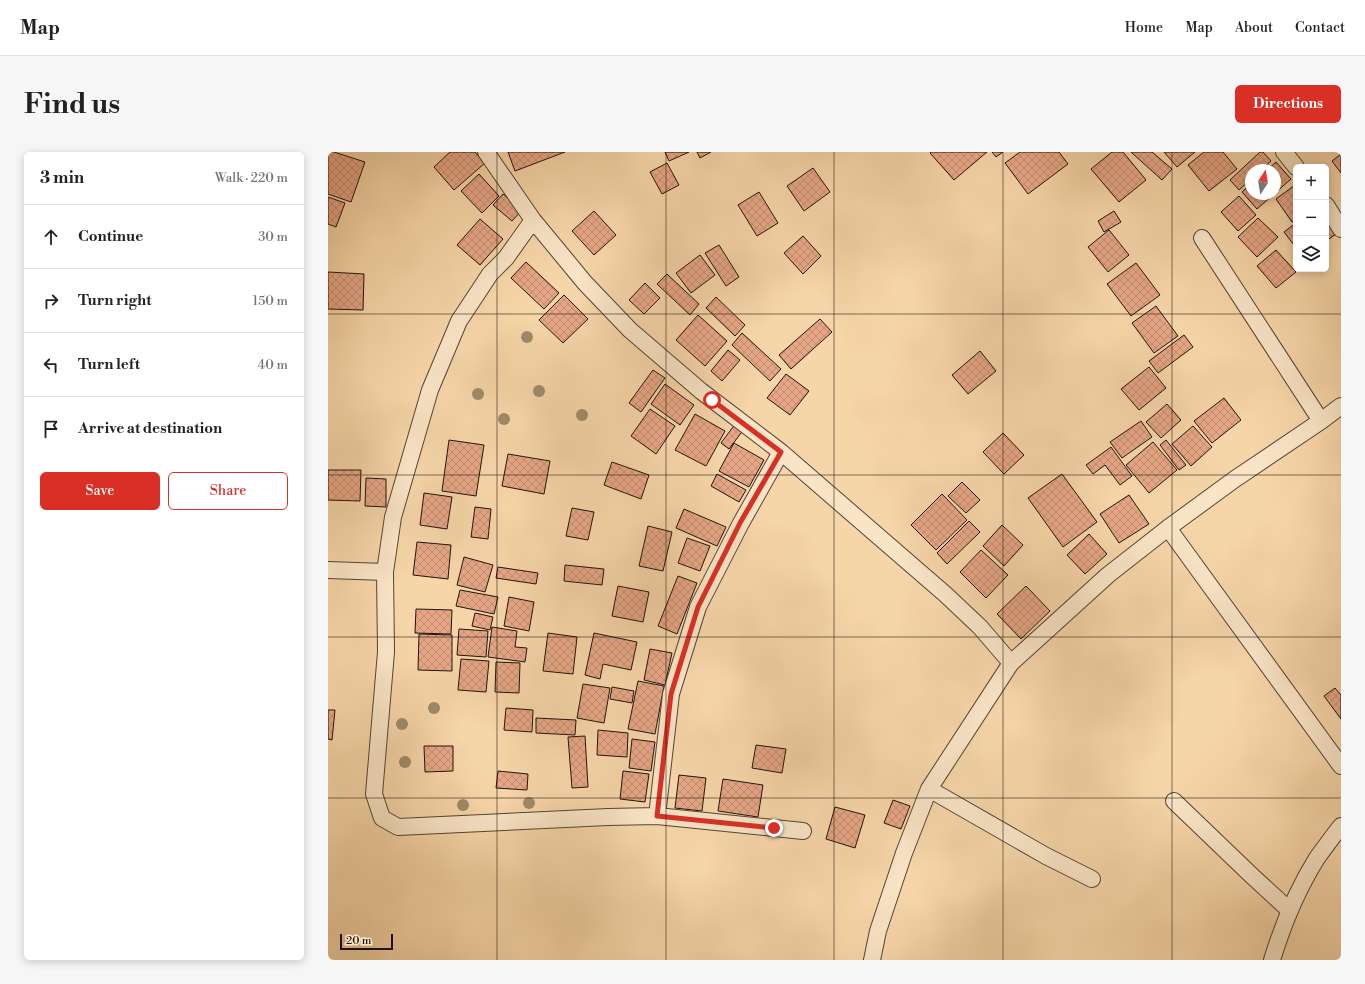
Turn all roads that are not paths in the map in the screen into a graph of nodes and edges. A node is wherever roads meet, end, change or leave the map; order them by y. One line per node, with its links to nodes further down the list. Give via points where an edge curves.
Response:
1 (486, 152): 5 (street)
2 (1284, 152): 3 (street)
3 (1294, 164)
4 (1329, 210): 6 (street)
5 (533, 220): 10 (street, via 585,283 630,330 700,391); 13 (street, via 506,258 490,274 459,321 433,384 394,517)
6 (1341, 229)
7 (1202, 238): 9 (street)
8 (1341, 406): 9 (street)
9 (1321, 421): 11 (street)
10 (781, 452): 14 (street, via 945,594 980,627); 18 (street, via 740,523 698,607 671,694)
11 (1168, 528): 14 (street, via 1108,576); 15 (street)
12 (328, 570): 13 (street)
13 (385, 572): 18 (street, via 386,652 374,794 382,818 398,827)
14 (1011, 663): 16 (street)
15 (1341, 766)
16 (929, 789): 21 (street, via 1046,856); 23 (street, via 878,930)
17 (1174, 801): 22 (street)
18 (657, 816): 20 (street)
19 (1341, 826): 22 (street, via 1317,859)
20 (803, 830)
21 (1092, 879)
22 (1290, 910): 24 (street)
23 (872, 960)
24 (1272, 960)

